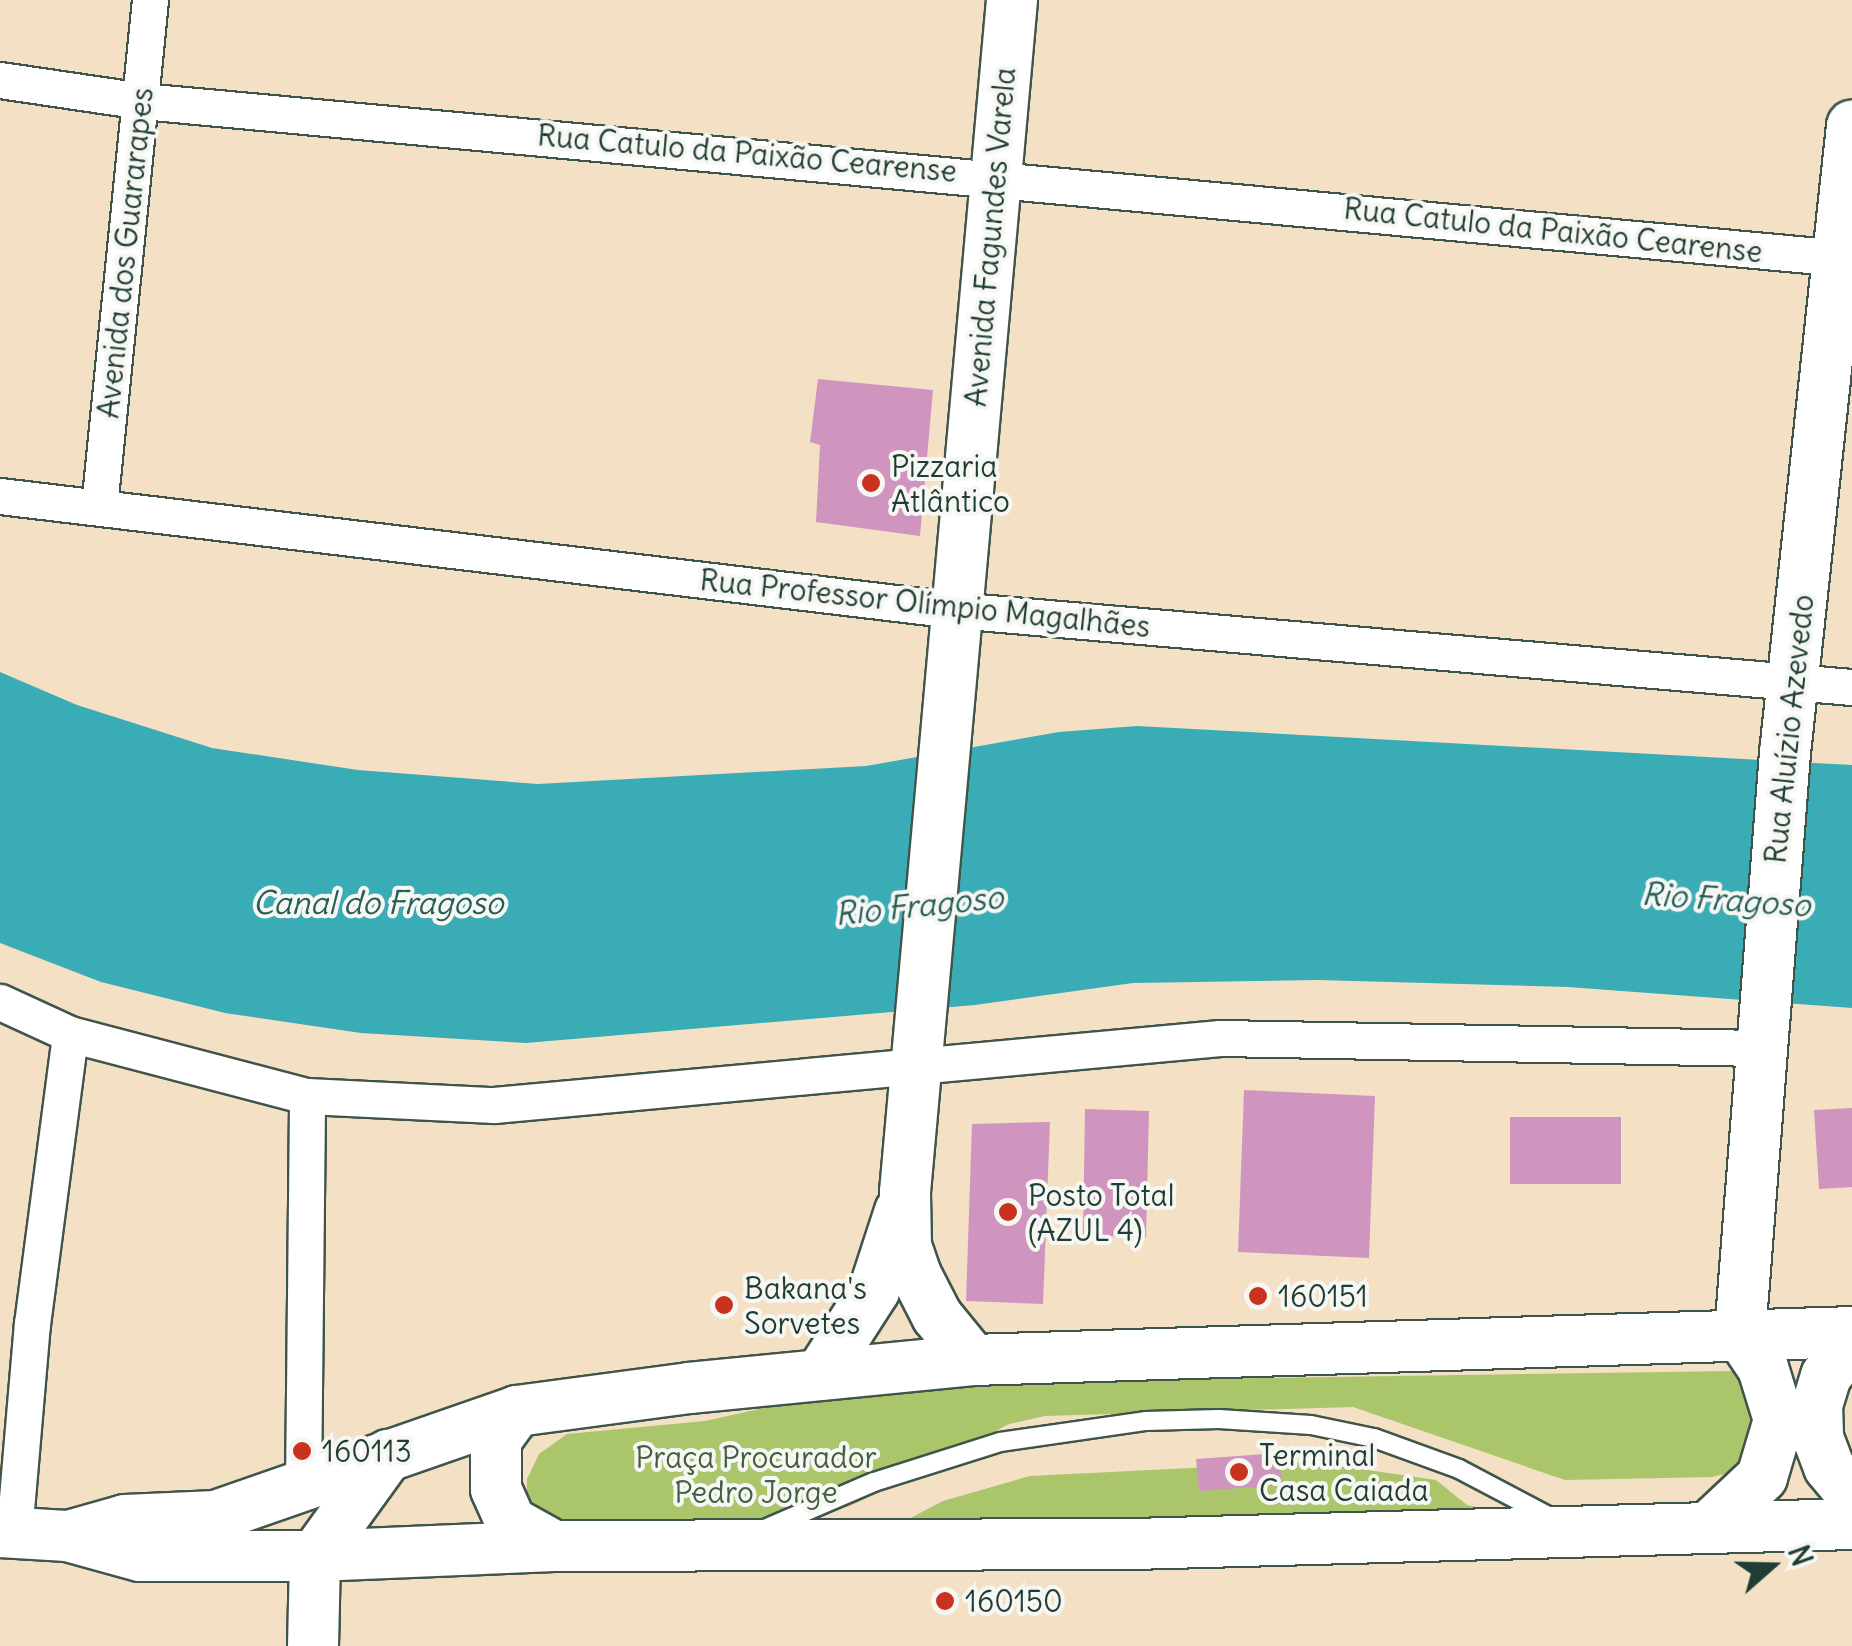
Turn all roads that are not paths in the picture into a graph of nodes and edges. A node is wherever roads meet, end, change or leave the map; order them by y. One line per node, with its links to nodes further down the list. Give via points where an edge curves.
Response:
1 (150, 0): 4 (street, Avenida dos Guararapes)
2 (1012, 0): 6 (main road, Avenida Fagundes Varela)
3 (0, 80): 4 (street, Rua Catulo da Paixão Cearense)
4 (142, 101): 6 (street, Rua Catulo da Paixão Cearense); 9 (street, Avenida dos Guararapes)
5 (1852, 126): 7 (main road, Rua Aluízio Azevedo)
6 (997, 175): 7 (street, Rua Catulo da Paixão Cearense); 10 (main road, Avenida Fagundes Varela)
7 (1845, 259): 11 (main road, Rua Aluízio Azevedo)
8 (0, 496): 9 (street, Rua Professor Olímpio Magalhães)
9 (100, 506): 10 (street, Rua Professor Olímpio Magalhães)
10 (954, 610): 11 (street, Rua Professor Olímpio Magalhães); 15 (main road, Avenida Fagundes Varela)
11 (1792, 682): 12 (street, Rua Professor Olímpio Magalhães); 16 (main road, Rua Aluízio Azevedo)
12 (1852, 687)
13 (0, 1002): 14 (street)
14 (70, 1034): 17 (street); 31 (street)
15 (918, 1040): 16 (street); 17 (street, via 494,1105); 18 (main road, Avenida Fagundes Varela)
16 (1759, 1048): 20 (main road, Rua Aluízio Azevedo)
17 (307, 1096): 26 (street)
18 (905, 1192): 22 (main road, Avenida Fagundes Varela, via 906,1246 916,1275 937,1316); 23 (main road, Avenida Fagundes Varela, via 874,1290)
19 (1852, 1332): 20 (main road)
20 (1740, 1334): 22 (main road); 28 (main road, via 1763,1368 1780,1420 1762,1477)
21 (1852, 1344): 27 (main road, via 1826,1376 1817,1406 1818,1438 1829,1468)
22 (972, 1360): 23 (main road)
23 (820, 1375): 24 (main road)
24 (517, 1410): 25 (main road); 34 (main road, via 496,1440 496,1489 511,1522)
25 (390, 1454): 26 (main road); 35 (main road)
26 (303, 1487): 32 (main road, via 216,1516 124,1520)
27 (1852, 1494)
28 (1712, 1524): 29 (main road); 30 (main road)
29 (1852, 1524)
30 (1574, 1530): 33 (main road, via 1151,1544); 33 (lane, via 1387,1442 1310,1425 1219,1419 1059,1432 972,1448)
31 (7, 1532): 32 (main road)
32 (68, 1536): 35 (main road, via 140,1556)
33 (730, 1544): 34 (main road)
34 (554, 1546): 35 (main road)
35 (315, 1556): 36 (main road)
36 (312, 1646)

